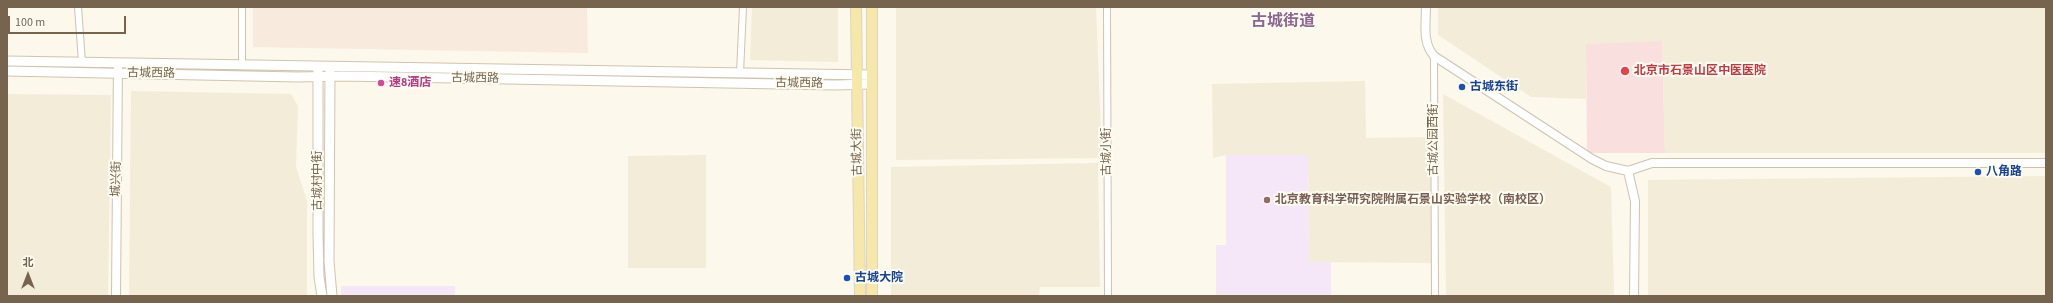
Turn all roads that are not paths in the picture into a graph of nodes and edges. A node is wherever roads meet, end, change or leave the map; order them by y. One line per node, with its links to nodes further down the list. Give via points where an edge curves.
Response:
1 (78, 7): 10 (street)
2 (242, 7): 12 (street)
3 (743, 7): 17 (street)
4 (856, 7): 21 (main road, 古城大街)
5 (872, 7): 20 (main road, 古城大街)
6 (1107, 7): 29 (street, 古城小街)
7 (1426, 7): 8 (street, via 1426,42)
8 (1434, 56): 23 (street, via 1592,159 1606,166); 30 (street, 古城公园西街)
9 (7, 61): 10 (main road, 古城西路)
10 (82, 62): 11 (main road, 古城西路)
11 (118, 63): 12 (main road, 古城西路); 16 (street, 城兴街)
12 (242, 65): 13 (main road, 古城西路)
13 (318, 66): 14 (main road, 古城西路); 18 (main road, 古城村中街)
14 (330, 66): 17 (main road, 古城西路); 19 (main road, 古城村中街)
15 (7, 71): 16 (main road, 古城西路)
16 (118, 73): 18 (main road, 古城西路); 24 (street, 城兴街)
17 (740, 73): 21 (main road, 古城西路)
18 (318, 77): 19 (main road, 古城西路); 25 (main road, 古城村中街, via 318,234)
19 (330, 77): 21 (main road, 古城西路); 26 (main road, 古城村中街, via 329,261)
20 (871, 79): 21 (main road, 古城西路); 28 (main road, 古城大街)
21 (857, 80): 27 (main road, 古城大街)
22 (2046, 163): 23 (street, via 1652,163)
23 (1628, 171): 31 (street, via 1635,201)
24 (116, 296)
25 (322, 296)
26 (332, 296)
27 (860, 296)
28 (872, 296)
29 (1108, 296)
30 (1435, 296)
31 (1634, 296)

